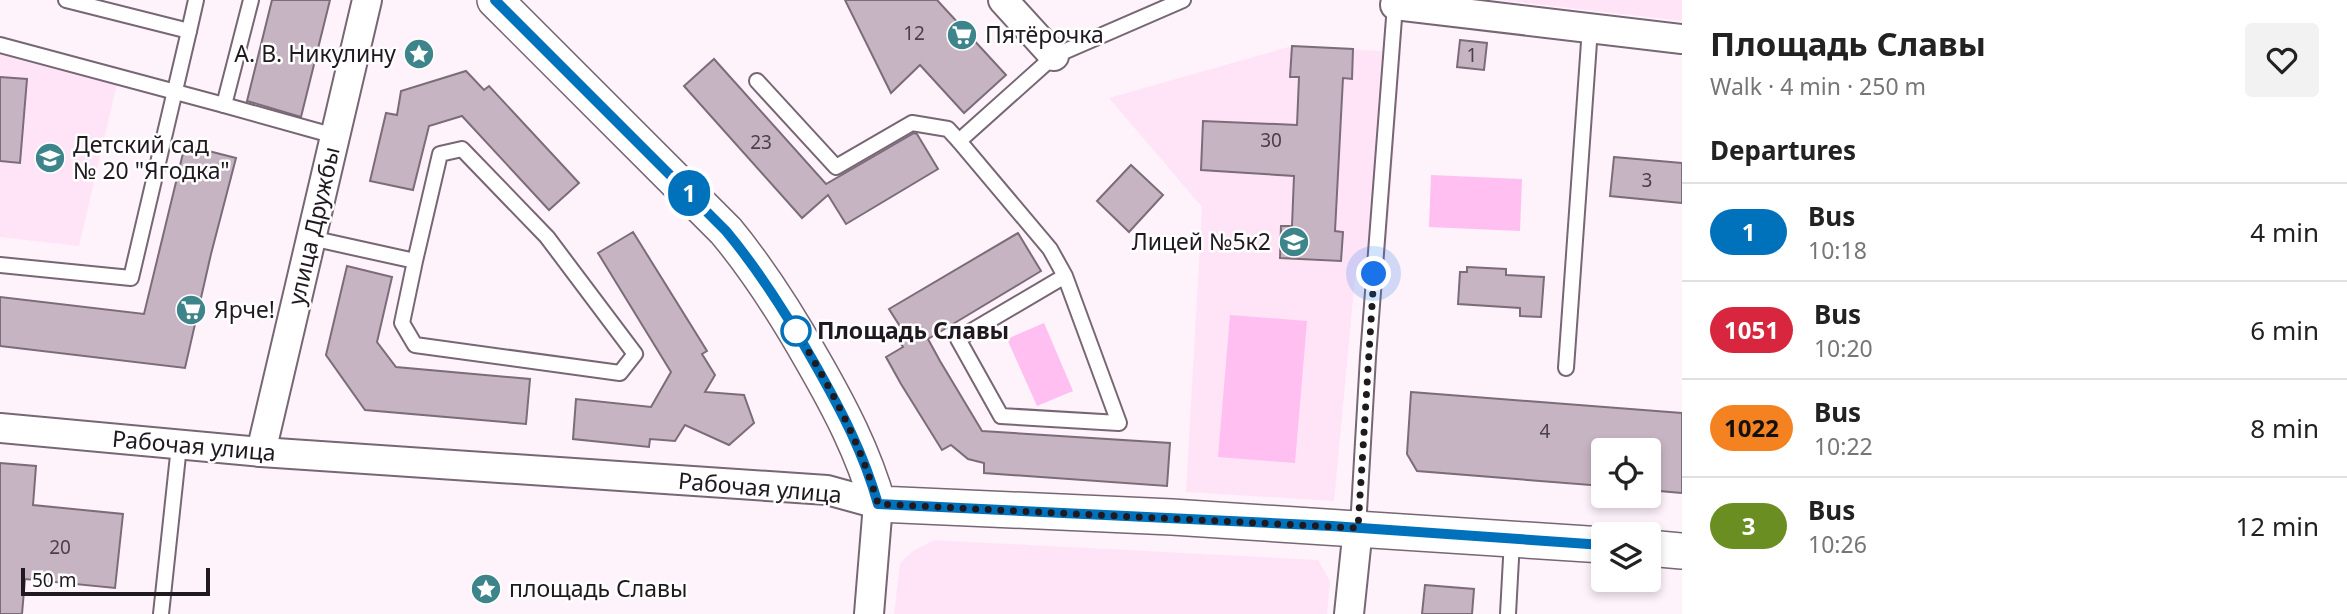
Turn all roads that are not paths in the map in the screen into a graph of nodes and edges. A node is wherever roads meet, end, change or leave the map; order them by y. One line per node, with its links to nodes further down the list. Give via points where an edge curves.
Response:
1 (66, 0): 11 (lane)
2 (196, 0): 11 (lane)
3 (251, 0): 17 (lane)
4 (367, 0): 18 (street, улица Дружбы)
5 (495, 0): 28 (street, via 754,264 845,417)
6 (1003, 0): 14 (street)
7 (1183, 0): 14 (lane)
8 (1395, 2): 9 (street); 29 (lane)
9 (1467, 7): 10 (street)
10 (1590, 28): 12 (street, via 1640,25); 24 (lane)
11 (189, 30): 16 (lane)
12 (1682, 39)
13 (0, 45): 16 (lane)
14 (1054, 56): 19 (lane)
15 (757, 81): 19 (lane, via 836,167 912,123 948,129)
16 (175, 91): 17 (lane); 22 (lane, via 131,278)
17 (225, 105): 18 (lane)
18 (335, 136): 20 (street, улица Дружбы)
19 (959, 141): 23 (lane, via 1050,249)
20 (311, 238): 21 (lane); 27 (street, улица Дружбы)
21 (415, 261): 21 (lane, via 440,154 462,149 547,237 635,354 620,373 415,345 402,323)
22 (0, 265)
23 (1065, 276): 23 (lane, via 1092,350 1119,424 1001,416 958,339)
24 (1566, 369)
25 (0, 428): 26 (street, Рабочая улица)
26 (179, 446): 27 (street, Рабочая улица); 34 (lane)
27 (261, 452): 28 (street, Рабочая улица, via 827,490)
28 (878, 504): 29 (street, Рабочая улица); 35 (street)
29 (1358, 528): 30 (street, Рабочая улица); 36 (street)
30 (1513, 539): 31 (street, Рабочая улица); 37 (lane)
31 (1591, 544)
32 (1661, 549): 33 (street)
33 (1682, 551)
34 (161, 614)
35 (869, 614)
36 (1349, 614)
37 (1508, 614)

